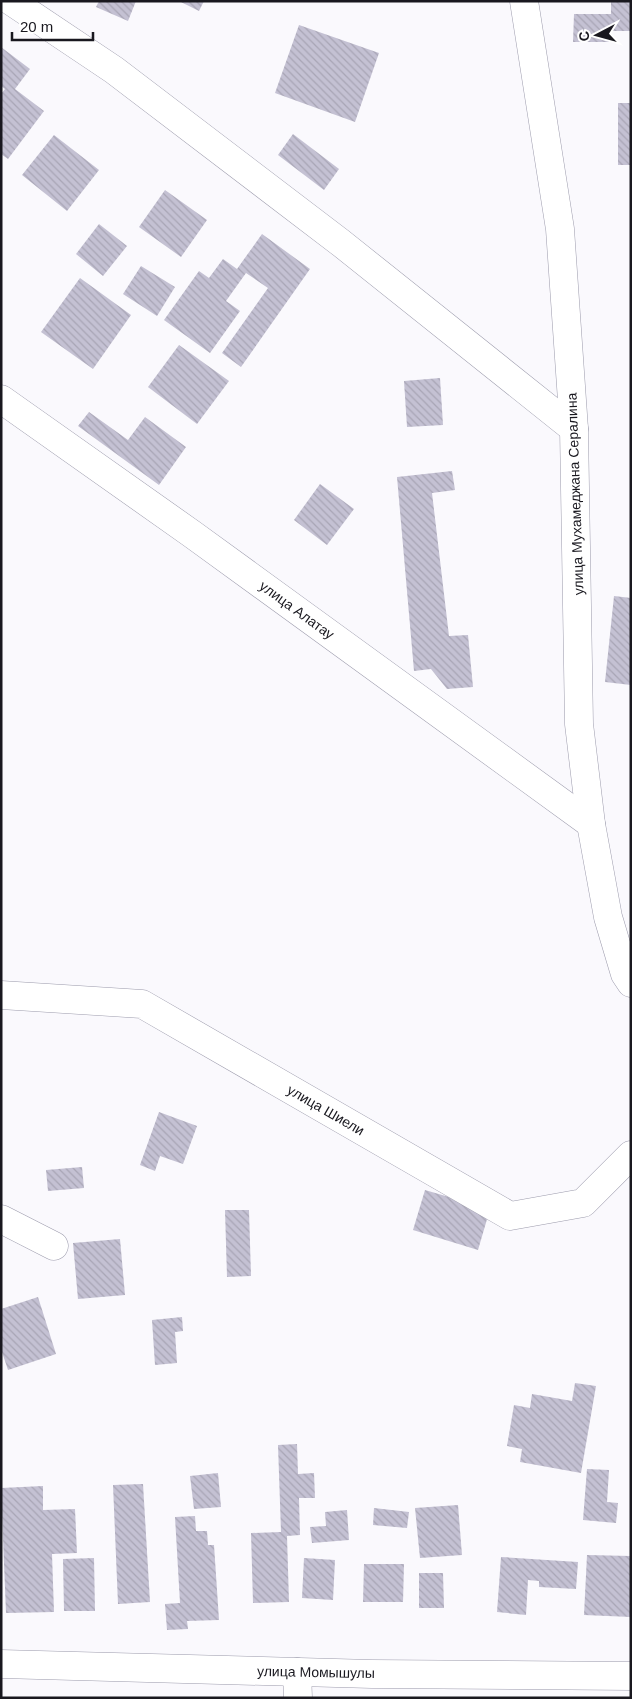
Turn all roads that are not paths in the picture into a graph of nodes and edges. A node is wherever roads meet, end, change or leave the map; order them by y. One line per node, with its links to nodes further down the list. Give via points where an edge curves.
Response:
1 (11, 1): 4 (street, via 114,70 341,243)
2 (524, 1): 4 (street, улица Мухамеджана Сералина, via 560,229)
3 (1, 399): 5 (street, улица Алатау)
4 (574, 429): 5 (street, улица Мухамеджана Сералина, via 579,724)
5 (590, 824): 6 (street, улица Мухамеджана Сералина, via 608,917 625,974)
6 (631, 983)
7 (1, 995): 8 (street, улица Шиели, via 142,1004 510,1216 583,1203)
8 (631, 1155)
9 (1, 1219): 10 (street)
10 (54, 1246)
11 (1, 1664): 13 (street, улица Момышулы)
12 (631, 1676): 13 (street, улица Момышулы)
13 (298, 1685)

